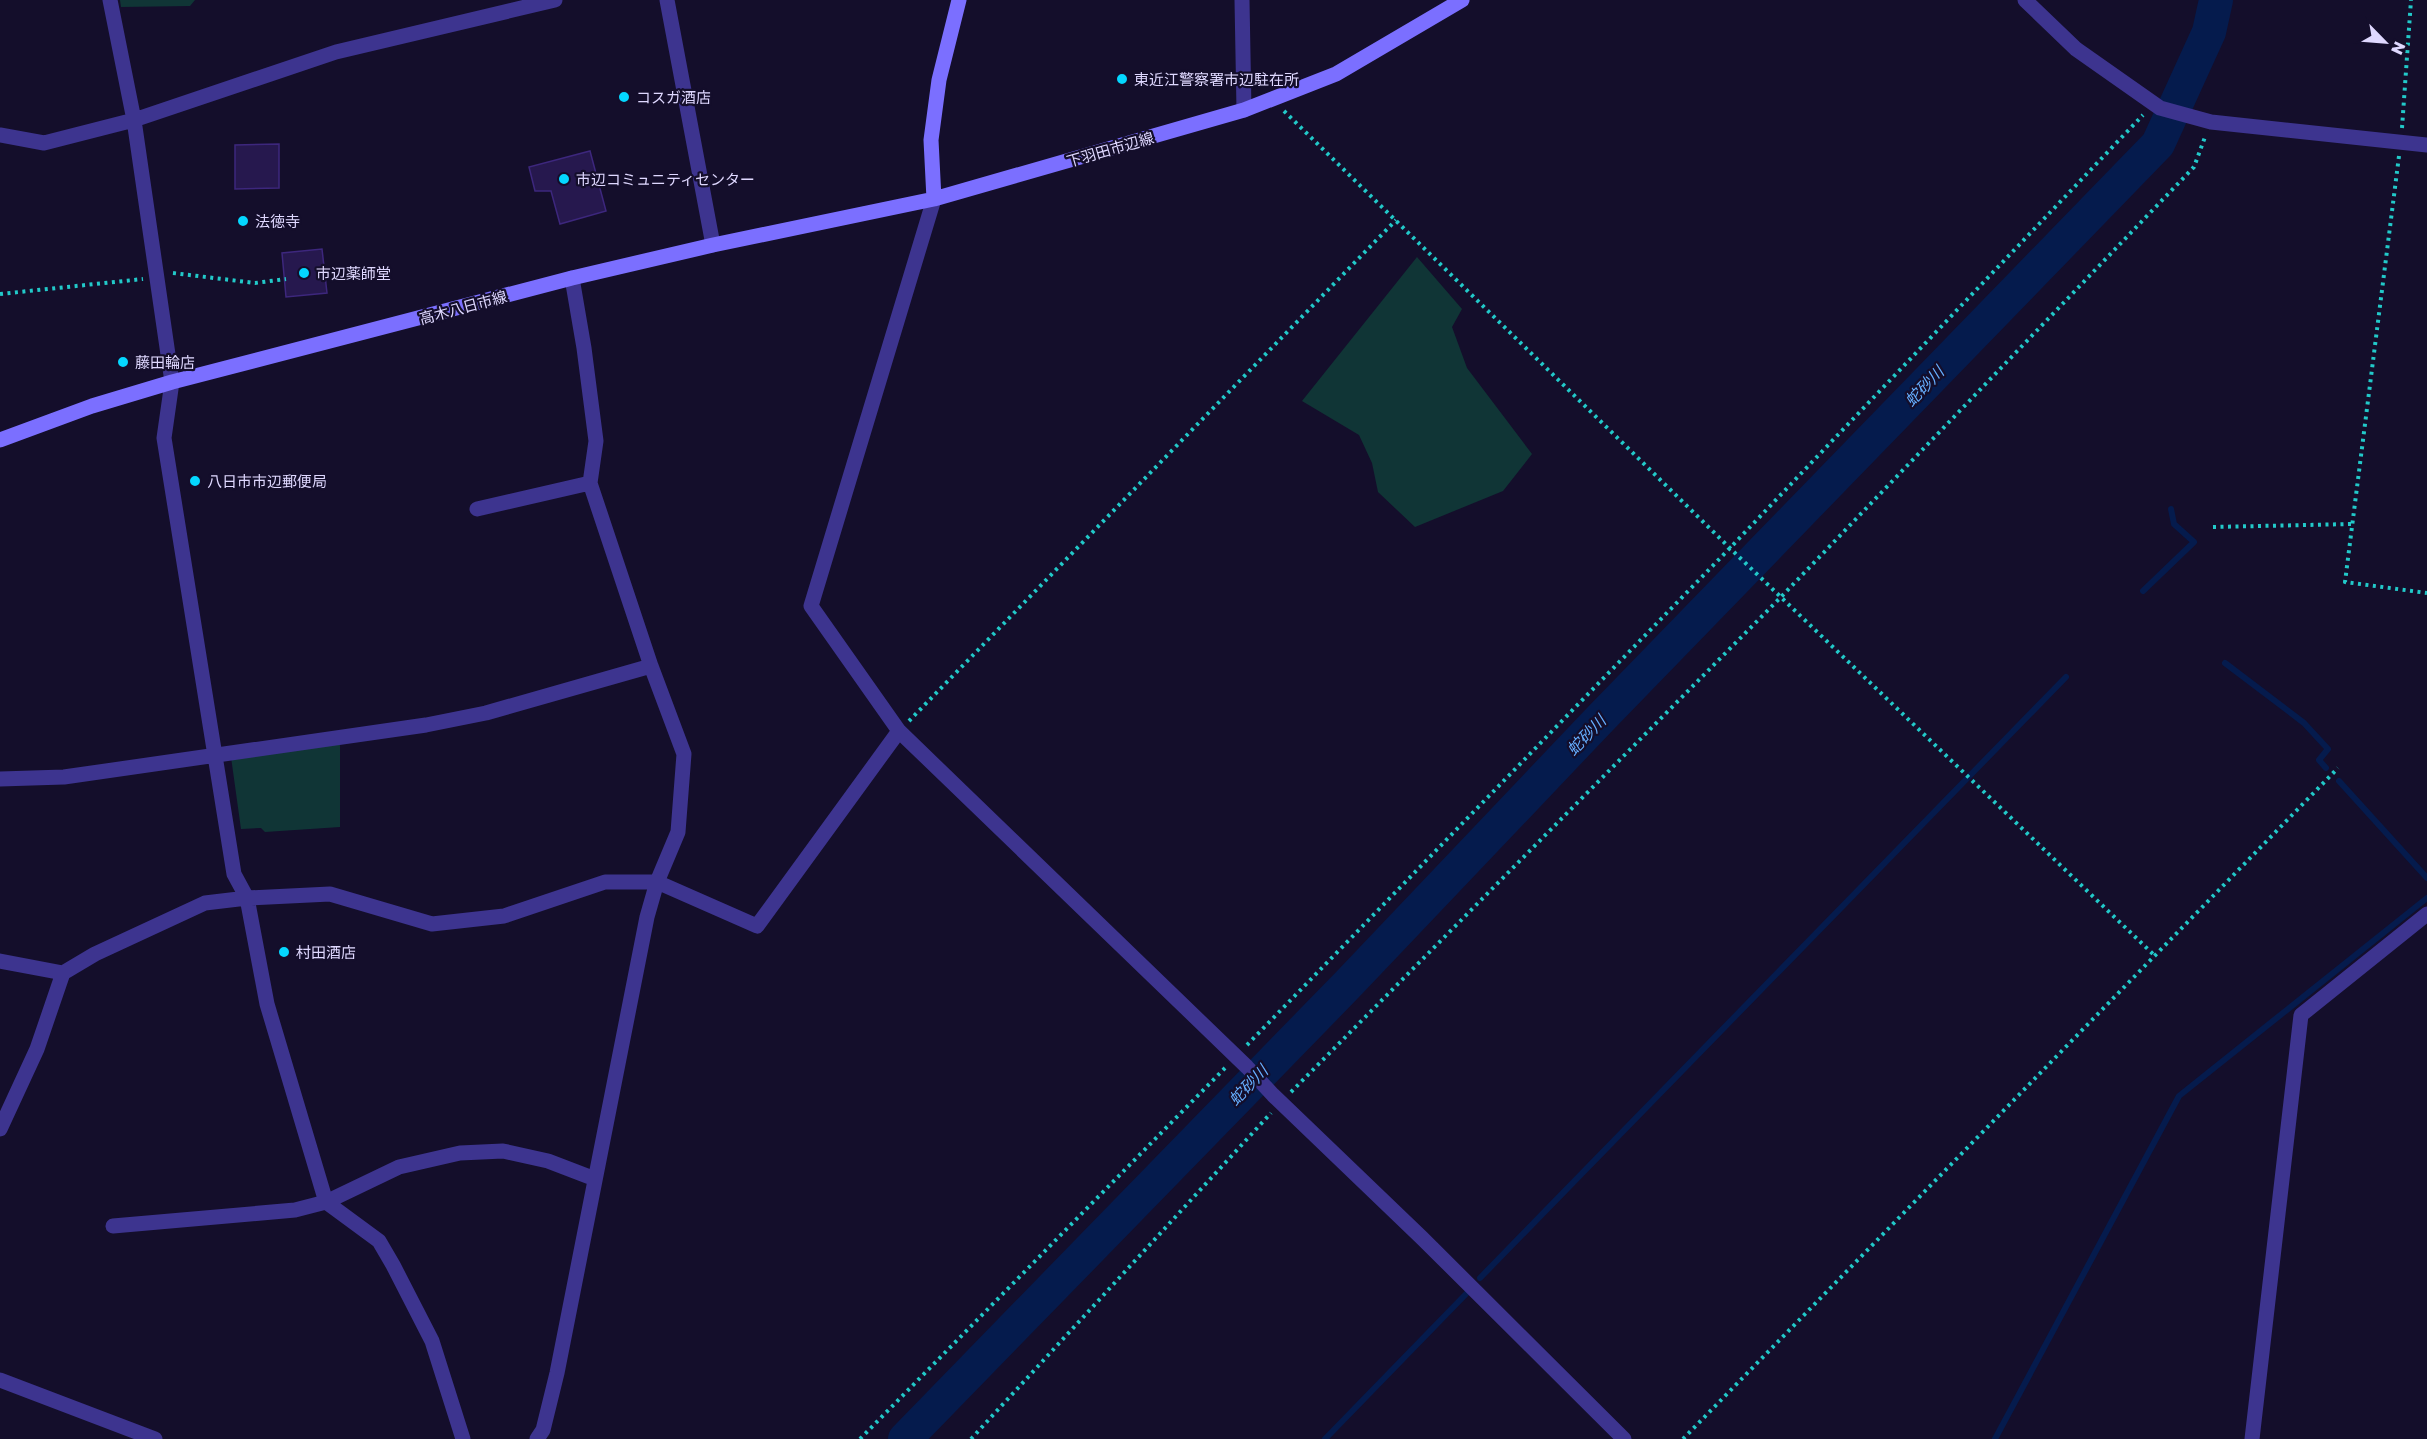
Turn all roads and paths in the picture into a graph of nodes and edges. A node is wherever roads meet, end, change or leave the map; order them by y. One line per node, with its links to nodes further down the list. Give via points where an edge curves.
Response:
1 (110, 0): 13 (street)
2 (555, 0): 9 (street)
3 (667, 0): 20 (street)
4 (959, 0): 18 (main road, via 939,80 931,140)
5 (1242, 0): 12 (street)
6 (1462, 0): 10 (main road, 下羽田市辺線, via 1336,74)
7 (2025, 0): 11 (street, via 2076,49)
8 (2411, 0): 16 (path)
9 (513, 5): 13 (street, via 336,52)
10 (1273, 100): 12 (main road, 下羽田市辺線); 19 (path)
11 (2157, 106): 14 (street); 31 (path)
12 (1244, 110): 18 (main road, 下羽田市辺線)
13 (134, 120): 15 (street, via 45,143); 21 (street)
14 (2204, 121): 16 (street); 33 (path, via 2194,167)
15 (0, 135)
16 (2401, 142): 17 (street); 29 (path)
17 (2427, 145)
18 (934, 199): 20 (main road, 高木八日市線); 35 (street, via 811,606)
19 (1396, 220): 31 (path); 35 (path)
20 (713, 245): 22 (main road, 高木八日市線)
21 (155, 274): 23 (path, via 255,283); 24 (path); 25 (street)
22 (572, 278): 25 (main road, 高木八日市線); 27 (street, via 596,441)
23 (286, 279)
24 (0, 294)
25 (172, 382): 26 (main road, 高木八日市線); 36 (street, via 164,438)
26 (0, 440)
27 (590, 483): 28 (street); 34 (street)
28 (477, 509)
29 (2352, 524): 30 (path); 32 (path, via 2345,582)
30 (2213, 527)
31 (1730, 548): 33 (path); 45 (path)
32 (2427, 593)
33 (1781, 597): 42 (path); 46 (path)
34 (651, 666): 36 (street, via 486,713 380,733); 39 (street, via 684,754 678,832)
35 (899, 731): 39 (street, via 757,926); 45 (street)
36 (216, 754): 38 (street, via 64,777); 40 (street, via 234,874)
37 (2338, 768): 42 (path)
38 (0, 779)
39 (657, 882): 40 (street, via 605,882 504,916 432,924 330,894); 48 (street)
40 (247, 898): 44 (street, via 205,903); 49 (street, via 267,1004)
41 (2427, 914): 59 (street, via 2301,1015)
42 (2154, 955): 58 (path)
43 (0, 961): 44 (street)
44 (63, 973): 47 (street, via 37,1049)
45 (1242, 1062): 46 (street); 55 (path)
46 (1277, 1099): 56 (path); 57 (street)
47 (0, 1129)
48 (595, 1179): 49 (street, via 548,1161 503,1152 460,1153 399,1167); 54 (street, via 557,1373 543,1430)
49 (326, 1202): 50 (street, via 295,1210); 53 (street, via 379,1241 393,1265 432,1341)
50 (113, 1226)
51 (0, 1380): 52 (street)
52 (155, 1439)
53 (463, 1439)
54 (537, 1439)
55 (860, 1439)
56 (971, 1439)
57 (1624, 1439)
58 (1683, 1439)
59 (2252, 1439)

